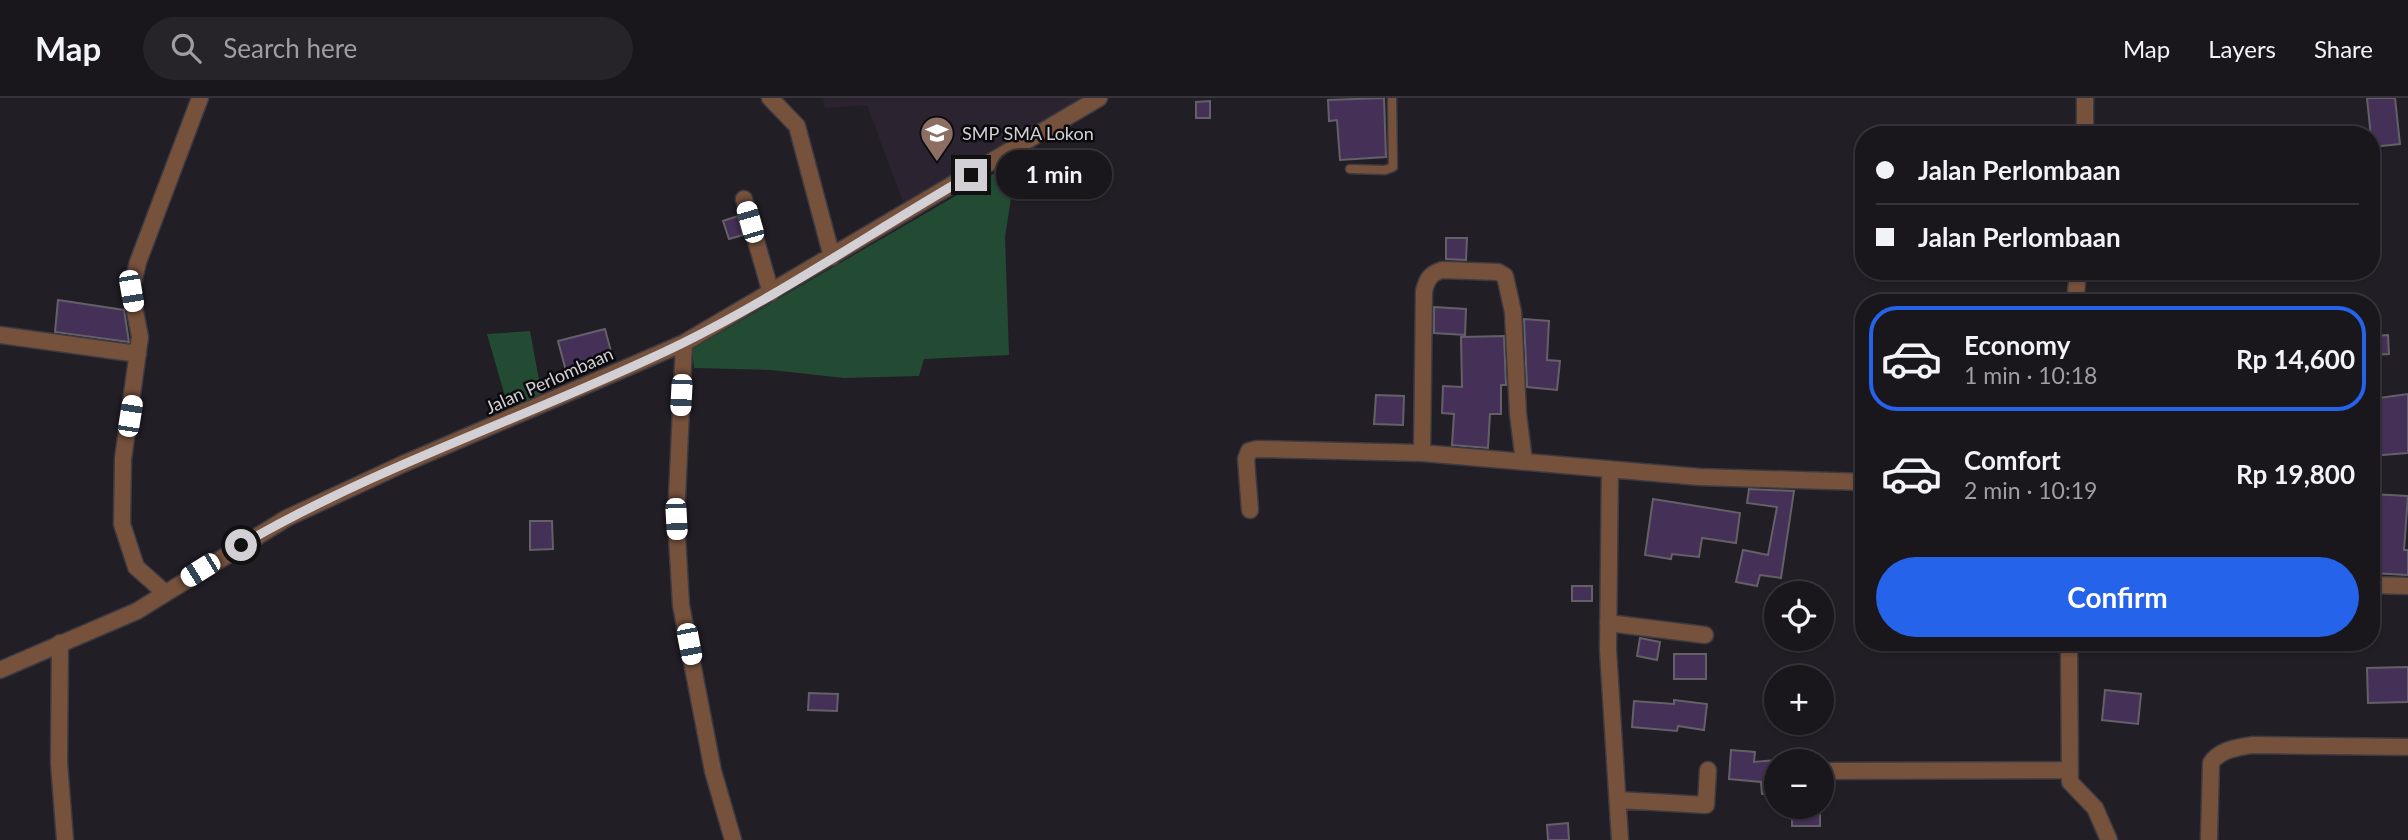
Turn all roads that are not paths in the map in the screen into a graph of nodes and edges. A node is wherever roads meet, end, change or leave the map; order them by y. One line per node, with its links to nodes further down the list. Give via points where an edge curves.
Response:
1 (200, 98): 13 (street, via 138,262 131,291 140,337)
2 (770, 98): 9 (street, via 797,126)
3 (1099, 98): 9 (street, Jalan Perlombaan)
4 (1392, 98): 7 (lane, via 1393,167)
5 (2085, 98): 6 (street)
6 (2085, 126)
7 (1350, 169)
8 (744, 198): 10 (street)
9 (832, 257): 10 (street, Jalan Perlombaan)
10 (771, 293): 12 (street, Jalan Perlombaan)
11 (0, 335): 13 (street)
12 (684, 343): 21 (street, Jalan Perlombaan, via 288,518); 33 (street, via 676,519 681,605 713,771)
13 (138, 354): 21 (street, via 123,459 122,524 136,567)
14 (1422, 453): 15 (street); 15 (street, via 1421,359 1427,278 1442,270 1498,272 1506,276 1510,287); 18 (street, via 1249,451)
15 (1524, 461): 16 (street)
16 (1610, 469): 17 (street); 22 (street)
17 (1855, 482)
18 (1250, 510)
19 (2380, 585): 20 (street)
20 (2408, 586)
21 (164, 593): 24 (street, Jalan Perlombaan, via 137,611)
22 (1608, 624): 23 (street); 31 (street)
23 (1705, 635)
24 (60, 643): 26 (street, Jalan Perlombaan); 32 (street, via 59,762)
25 (2069, 651): 29 (street)
26 (0, 670)
27 (2408, 747): 36 (street, via 2252,745 2227,750 2211,763)
28 (1708, 770): 31 (street, via 1706,805)
29 (2070, 770): 30 (street); 35 (street, via 2070,782 2095,808)
30 (1834, 771)
31 (1618, 800): 34 (street)
32 (65, 840)
33 (733, 840)
34 (1620, 840)
35 (2109, 840)
36 (2209, 840)

